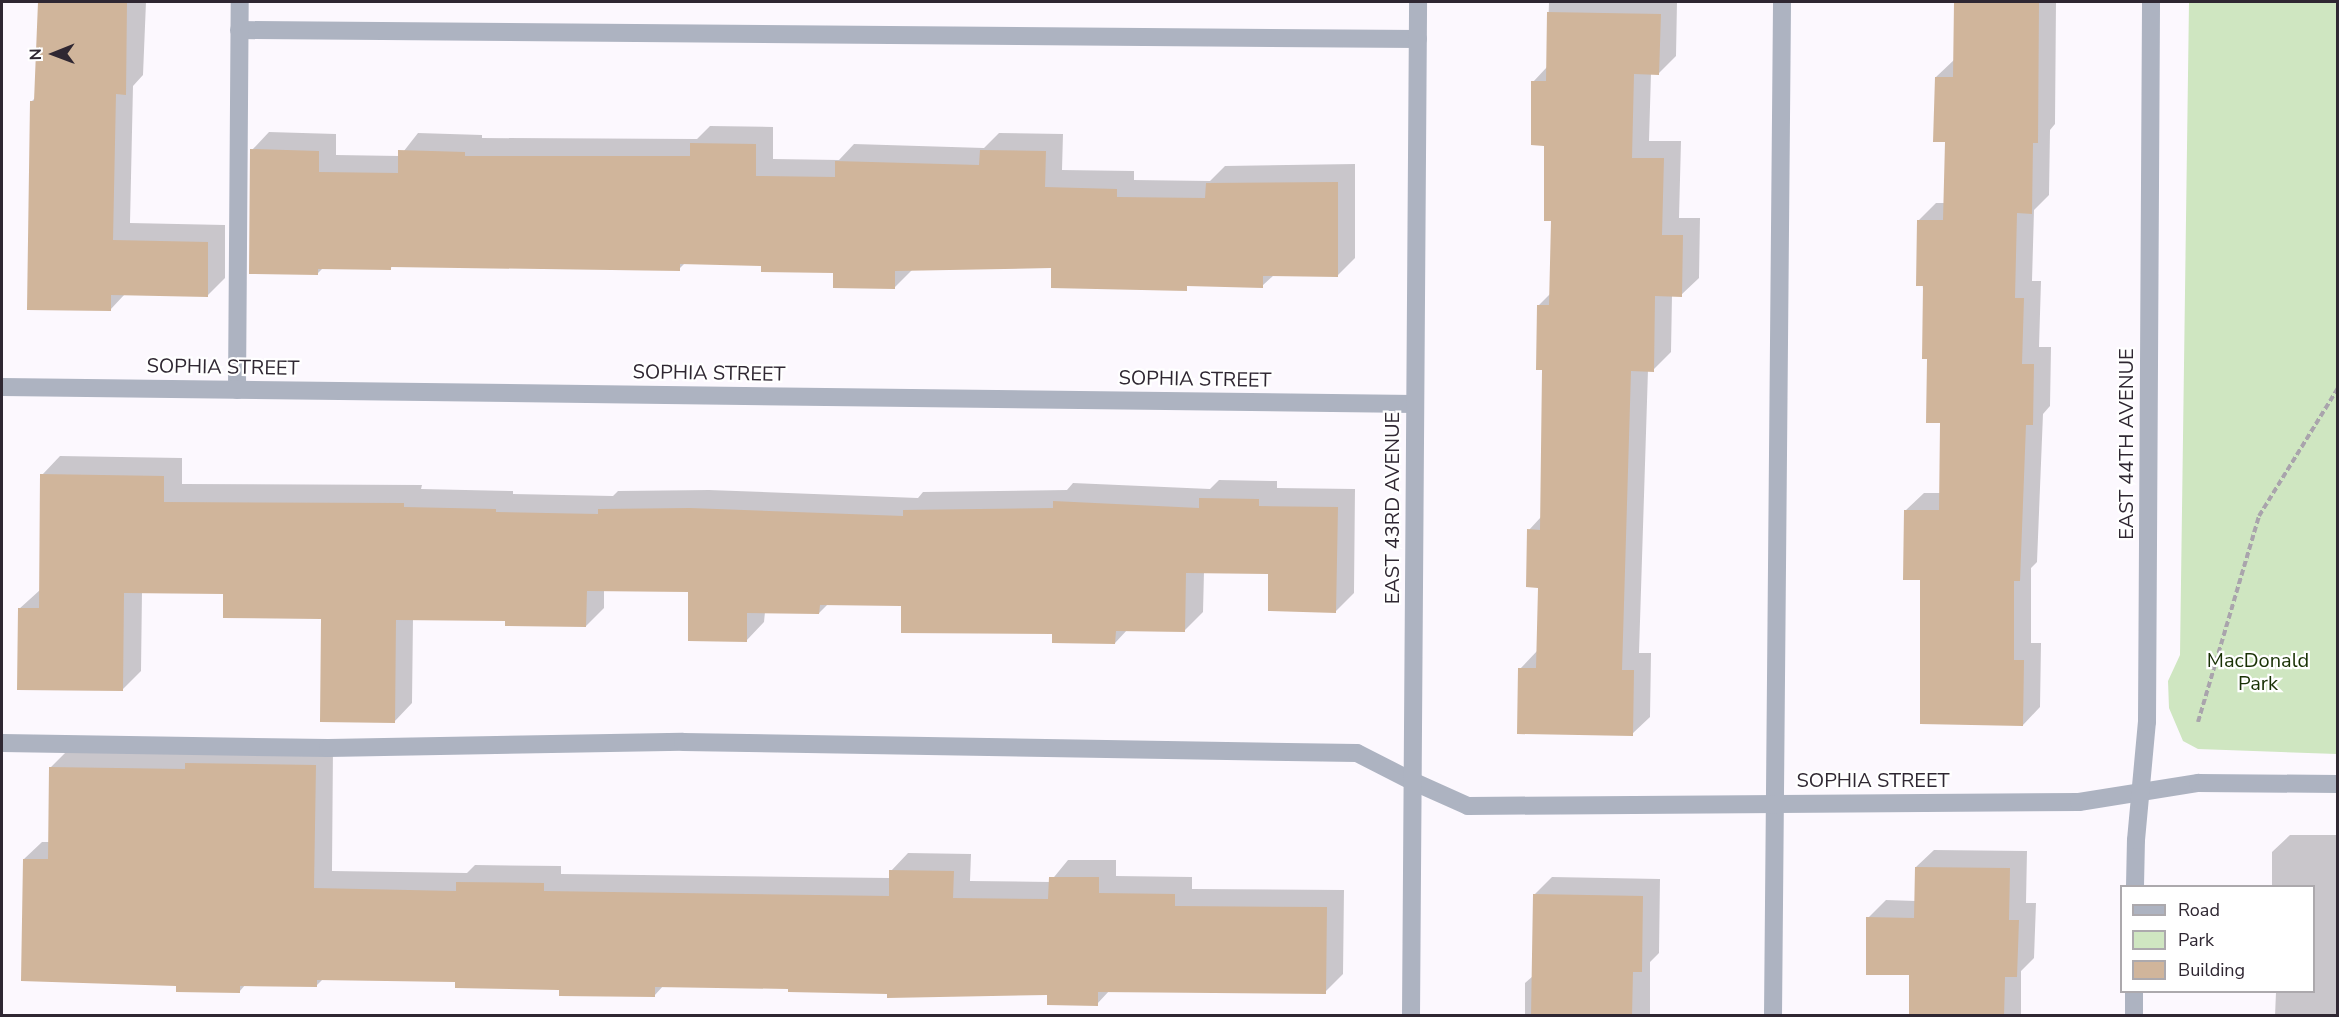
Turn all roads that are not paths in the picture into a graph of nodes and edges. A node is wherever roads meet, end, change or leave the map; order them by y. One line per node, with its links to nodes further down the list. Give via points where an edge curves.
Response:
1 (240, 2): 5 (street)
2 (1418, 2): 6 (street, EAST 43RD AVENUE)
3 (1782, 2): 14 (street)
4 (2151, 2): 13 (street, EAST 44TH AVENUE, via 2147,722)
5 (239, 30): 6 (street); 8 (street)
6 (1418, 39): 9 (street, EAST 43RD AVENUE)
7 (2, 387): 8 (street, SOPHIA STREET)
8 (237, 390): 9 (street, SOPHIA STREET)
9 (1415, 404): 11 (street, EAST 43RD AVENUE)
10 (2, 744): 11 (street, SOPHIA STREET, via 328,748 683,742 1357,753)
11 (1412, 781): 14 (street, SOPHIA STREET, via 1468,806); 17 (street, EAST 43RD AVENUE)
12 (2337, 784): 13 (street, SOPHIA STREET, via 2198,783)
13 (2139, 792): 14 (street, SOPHIA STREET, via 2079,802); 15 (street, EAST 44TH AVENUE)
14 (1776, 802): 18 (street)
15 (2135, 885)
16 (2134, 993): 19 (street)
17 (1411, 1016)
18 (1773, 1016)
19 (2133, 1016)

